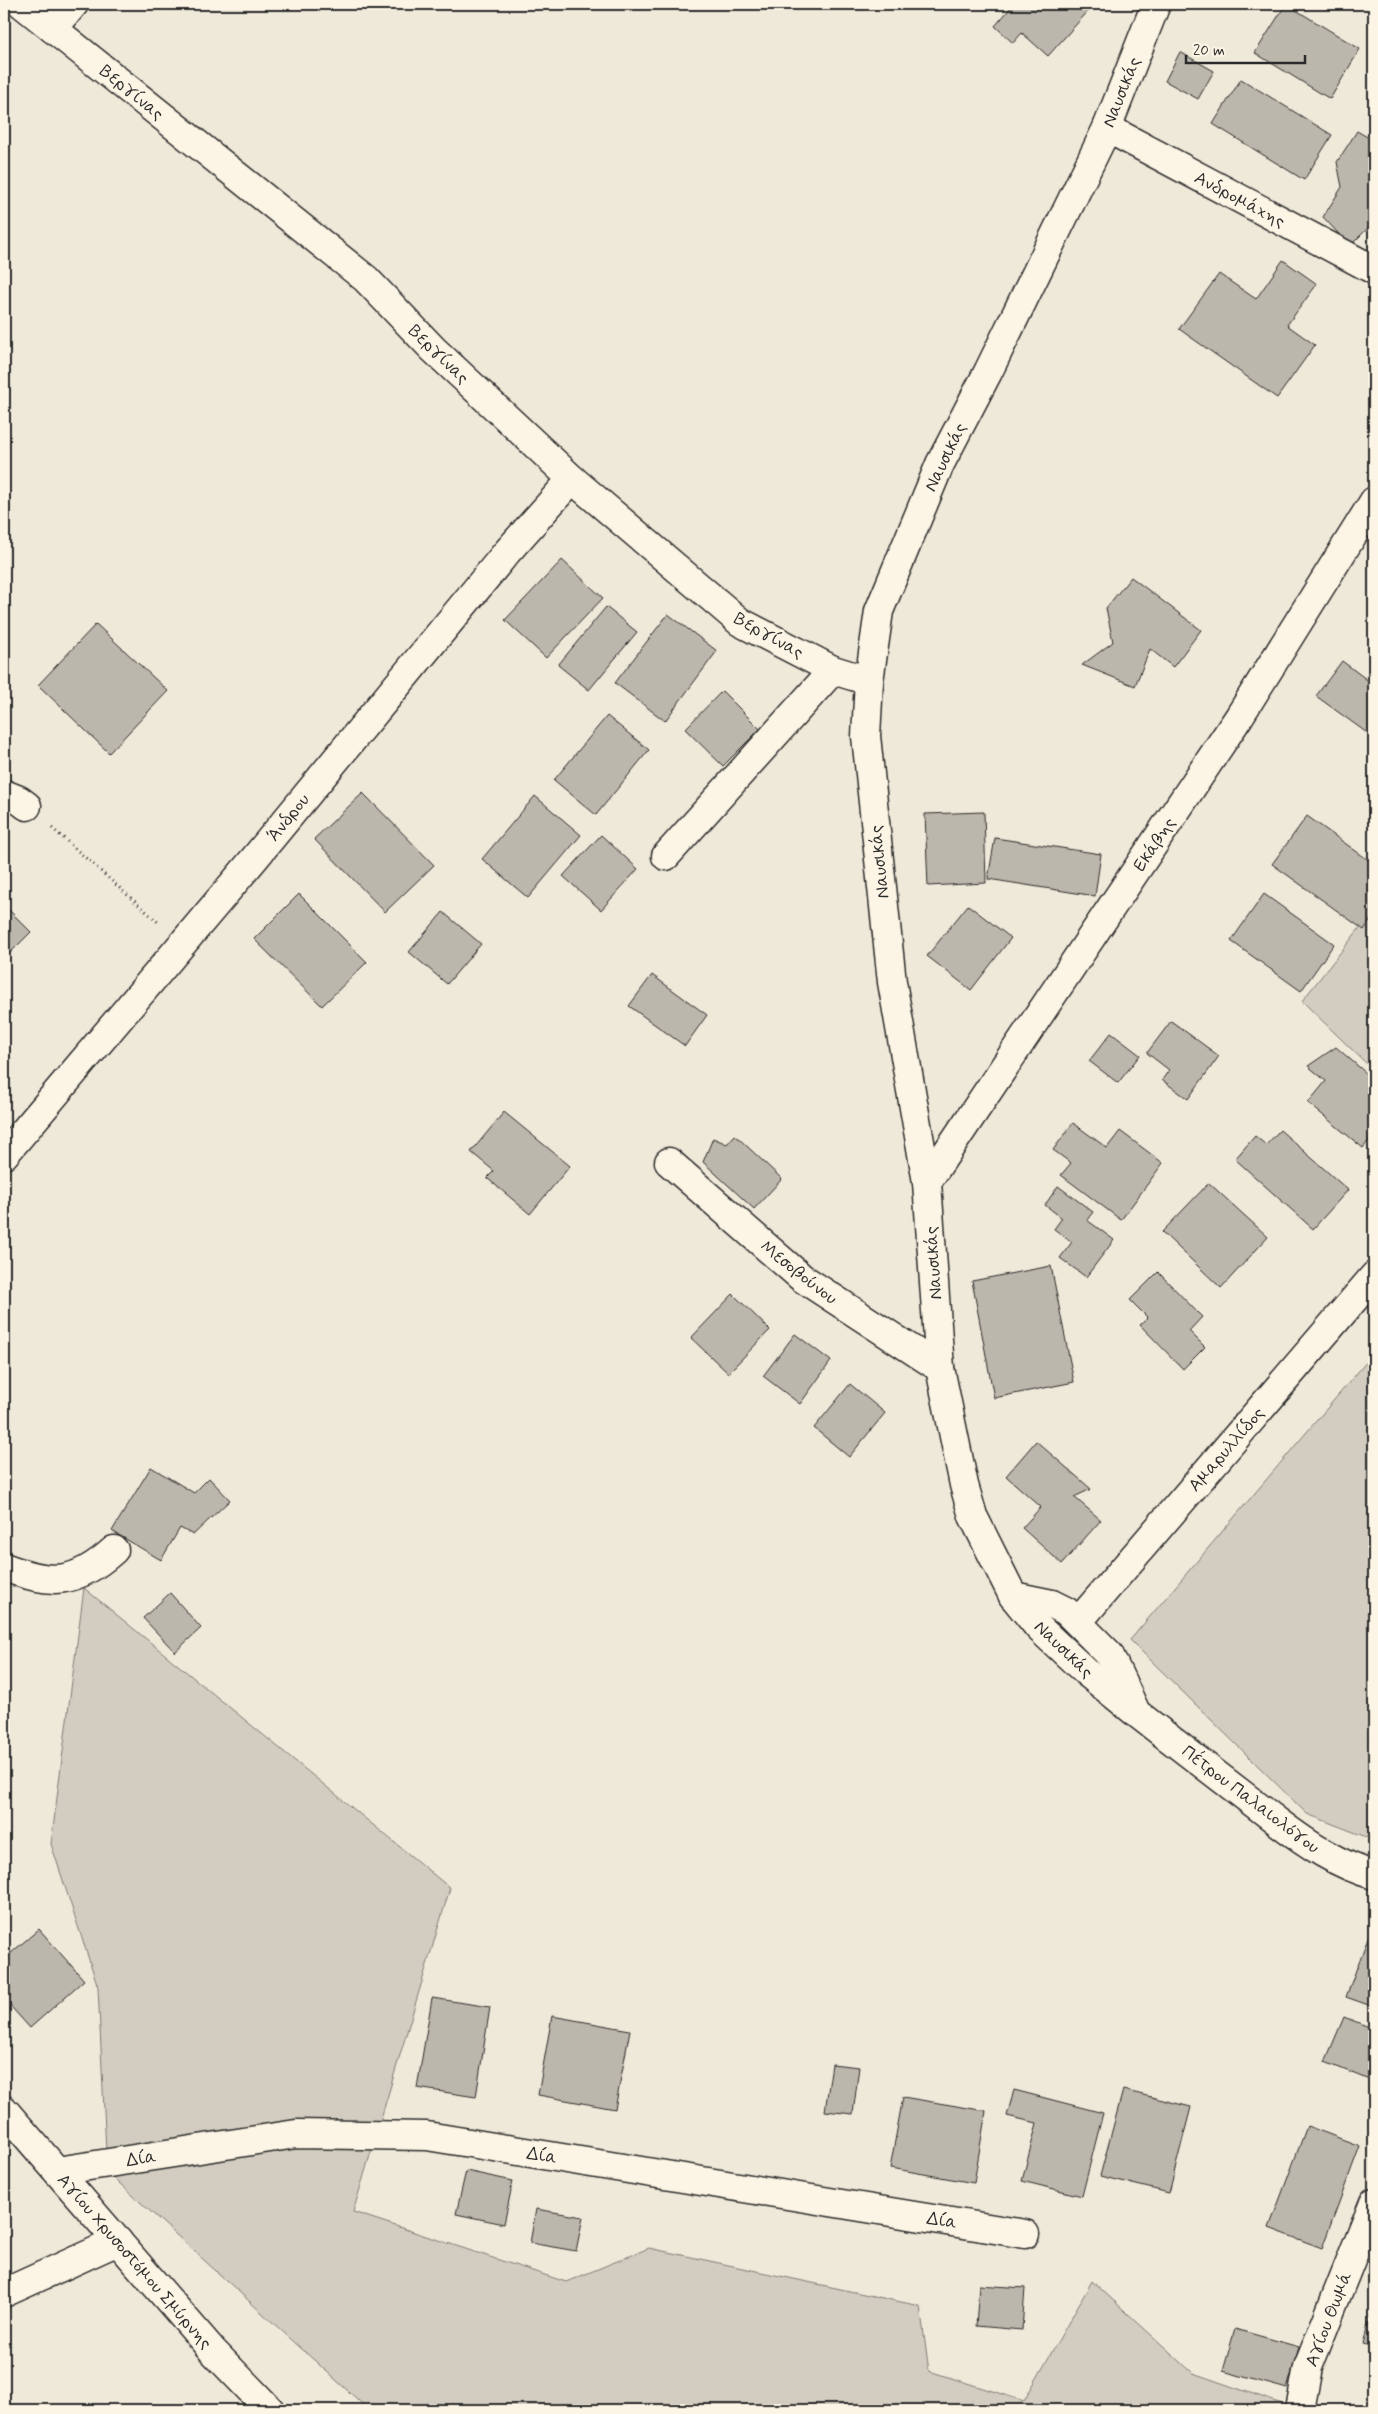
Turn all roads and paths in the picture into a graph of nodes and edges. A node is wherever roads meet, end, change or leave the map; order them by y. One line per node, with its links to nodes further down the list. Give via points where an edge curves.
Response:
1 (22, 4): 4 (street, Βεργίνας)
2 (74, 4): 4 (street)
3 (1156, 4): 5 (street, Ναυσικάς)
4 (53, 28): 7 (street, Βεργίνας, via 366,279 433,349)
5 (1107, 128): 6 (street, Ανδρομάχης); 10 (street, Ναυσικάς, via 940,464 879,611)
6 (1374, 270)
7 (572, 479): 9 (street, Βεργίνας, via 740,622); 13 (street, Άνδρου, via 507,552)
8 (1374, 501): 16 (street, Εκάβης, via 1239,717)
9 (833, 670): 10 (street, Βεργίνας); 12 (street)
10 (869, 680): 16 (street, Ναυσικάς, via 866,736 892,982)
11 (15, 800): 13 (path)
12 (666, 856)
13 (183, 944): 14 (street, Άνδρου)
14 (4, 1155)
15 (669, 1162): 18 (street, Μεσοβούνου, via 802,1278)
16 (927, 1182): 18 (street, Ναυσικάς)
17 (1374, 1276): 22 (street, Αμαρυλλίδος)
18 (940, 1368): 21 (street, Ναυσικάς, via 973,1516)
19 (114, 1550): 20 (street, via 94,1568 60,1580 28,1576)
20 (4, 1567)
21 (1013, 1596): 22 (street, via 1060,1607); 23 (street, Ναυσικάς, via 1040,1628 1086,1672)
22 (1078, 1622): 23 (street, via 1110,1654)
23 (1135, 1712): 24 (street, Πέτρου Παλαιολόγου, via 1309,1845 1339,1862)
24 (1374, 1875)
25 (4, 2110): 26 (street, Αγίου Χρυσοστόμου Σμύρνης)
26 (57, 2171): 28 (street, Δία, via 296,2134 427,2136); 29 (street, Αγίου Χρυσοστόμου Σμύρνης)
27 (1374, 2202): 32 (street, Αγίου Θωμά, via 1308,2367)
28 (1025, 2234)
29 (118, 2242): 30 (street); 31 (street, Αγίου Χρυσοστόμου Σμύρνης, via 212,2350)
30 (4, 2293)
31 (270, 2410)
32 (1300, 2410)

